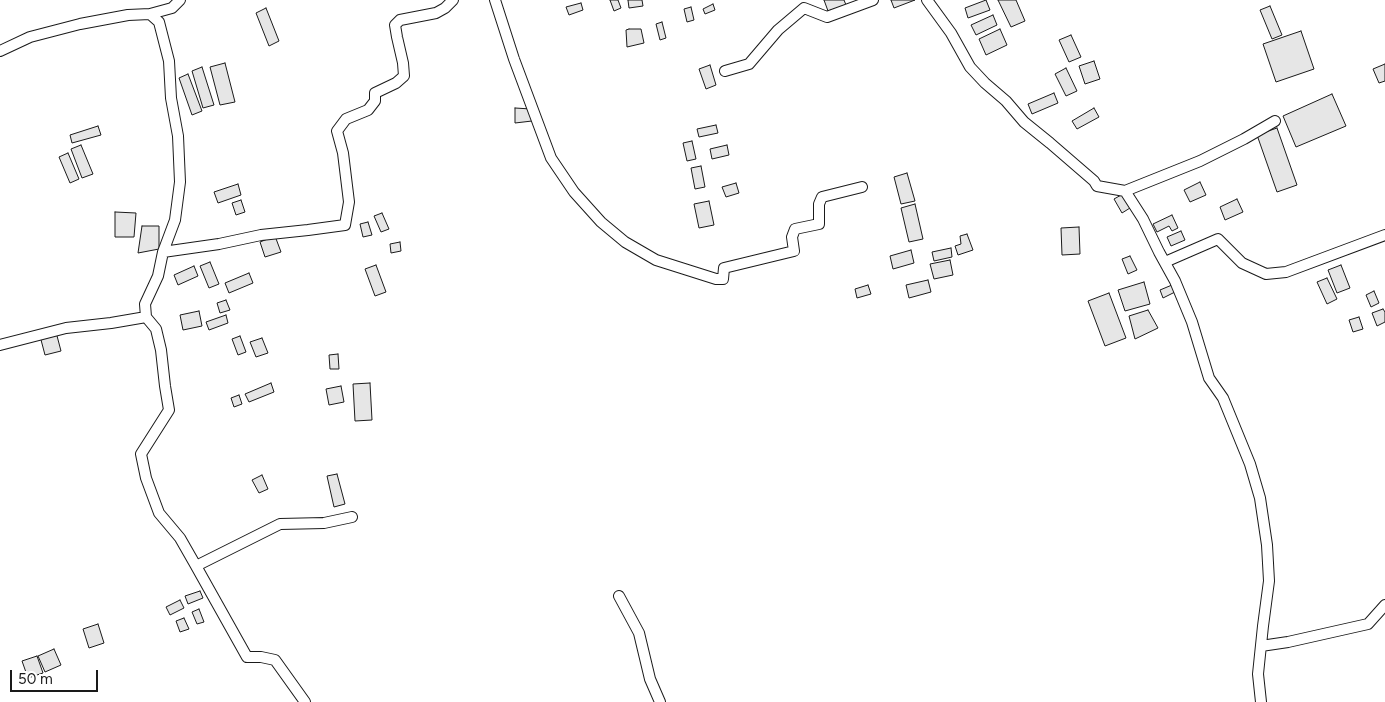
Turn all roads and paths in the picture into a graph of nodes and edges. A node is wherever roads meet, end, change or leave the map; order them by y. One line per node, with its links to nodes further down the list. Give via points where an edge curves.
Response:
1 (180, 0): 6 (street, via 172,8)
2 (453, 0): 13 (street, via 436,13 400,20 395,25 404,76 375,93 375,101 368,110 346,119 337,131 349,202 345,225)
3 (495, 0): 10 (street, via 552,158 574,192 600,222 625,242 656,260 723,279 724,268 794,251 792,237 795,229 819,224 822,197)
4 (873, 0): 8 (street, via 827,17 804,8 778,30 749,64)
5 (926, 0): 11 (street, via 970,67 1024,122 1097,186)
6 (150, 14): 7 (street, via 128,15 30,36); 13 (street, via 159,22 169,61 178,136 180,182 175,220)
7 (0, 51)
8 (724, 71)
9 (1275, 121): 11 (street, via 1200,161)
10 (862, 187)
11 (1126, 191): 14 (street)
12 (1385, 235): 14 (street, via 1286,272 1266,274 1242,263 1218,239)
13 (163, 252): 15 (street, via 158,276 145,304)
14 (1165, 262): 21 (street, via 1192,322 1209,378 1223,398 1241,440 1260,498 1269,580)
15 (146, 317): 16 (street, via 66,328); 18 (street, via 156,329 170,410 141,454 159,513 180,538)
16 (0, 345)
17 (352, 517): 18 (street, via 324,523 280,524)
18 (196, 566): 22 (street, via 247,657 275,660)
19 (619, 596): 23 (street, via 639,633 650,679)
20 (1385, 605): 21 (street, via 1368,624)
21 (1261, 646): 24 (street, via 1258,674)
22 (305, 702)
23 (660, 702)
24 (1261, 702)

